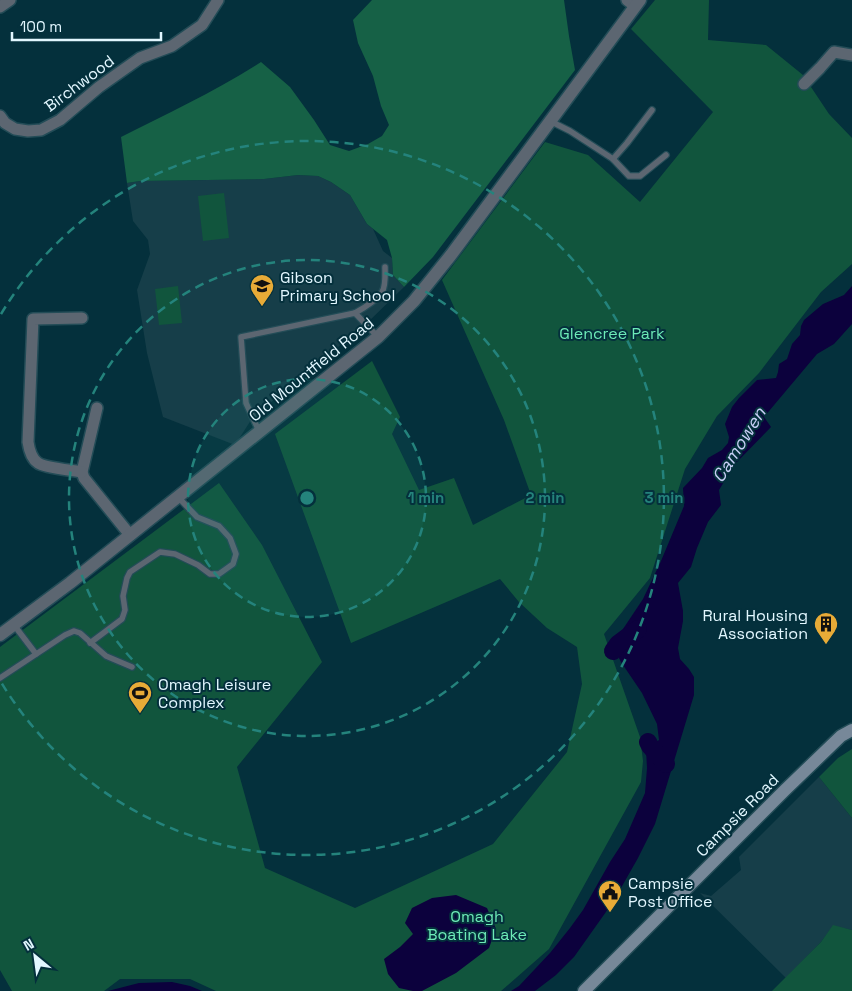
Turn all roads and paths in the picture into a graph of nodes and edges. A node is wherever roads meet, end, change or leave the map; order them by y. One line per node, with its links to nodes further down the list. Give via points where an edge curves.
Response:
1 (10, 0): 4 (street)
2 (218, 0): 8 (street, Birchwood, via 202,25 172,46 140,58 60,120 41,130 28,131 15,129)
3 (634, 2): 9 (street, Old Mountfield Road)
4 (0, 7)
5 (852, 55): 6 (street, via 834,52)
6 (804, 84)
7 (652, 110): 11 (lane)
8 (0, 116)
9 (550, 121): 11 (lane); 15 (street, Old Mountfield Road, via 451,255 414,301)
10 (666, 156): 11 (lane, via 640,176 629,176)
11 (613, 160)
12 (385, 267): 13 (lane, via 383,291 367,307)
13 (355, 313): 15 (lane); 17 (lane, via 241,337 246,403)
14 (82, 318): 18 (street, via 33,319 28,442 38,463)
15 (378, 337): 17 (street, Old Mountfield Road)
16 (97, 408): 18 (street)
17 (259, 432): 19 (street, Old Mountfield Road)
18 (82, 472): 20 (street)
19 (178, 497): 20 (street, Old Mountfield Road); 23 (lane, via 197,517 219,526 230,538 236,554 234,564 219,574 210,574 175,554 160,552 130,572 122,619)
20 (130, 535): 21 (street, Old Mountfield Road)
21 (14, 625): 22 (street, Old Mountfield Road); 24 (lane)
22 (0, 635)
23 (90, 643): 24 (lane, via 74,631); 25 (lane, via 106,656)
24 (36, 654): 26 (lane)
25 (132, 667)
26 (0, 678)
27 (852, 730): 28 (main road, Campsie Road, via 841,736 785,790)
28 (584, 991)

